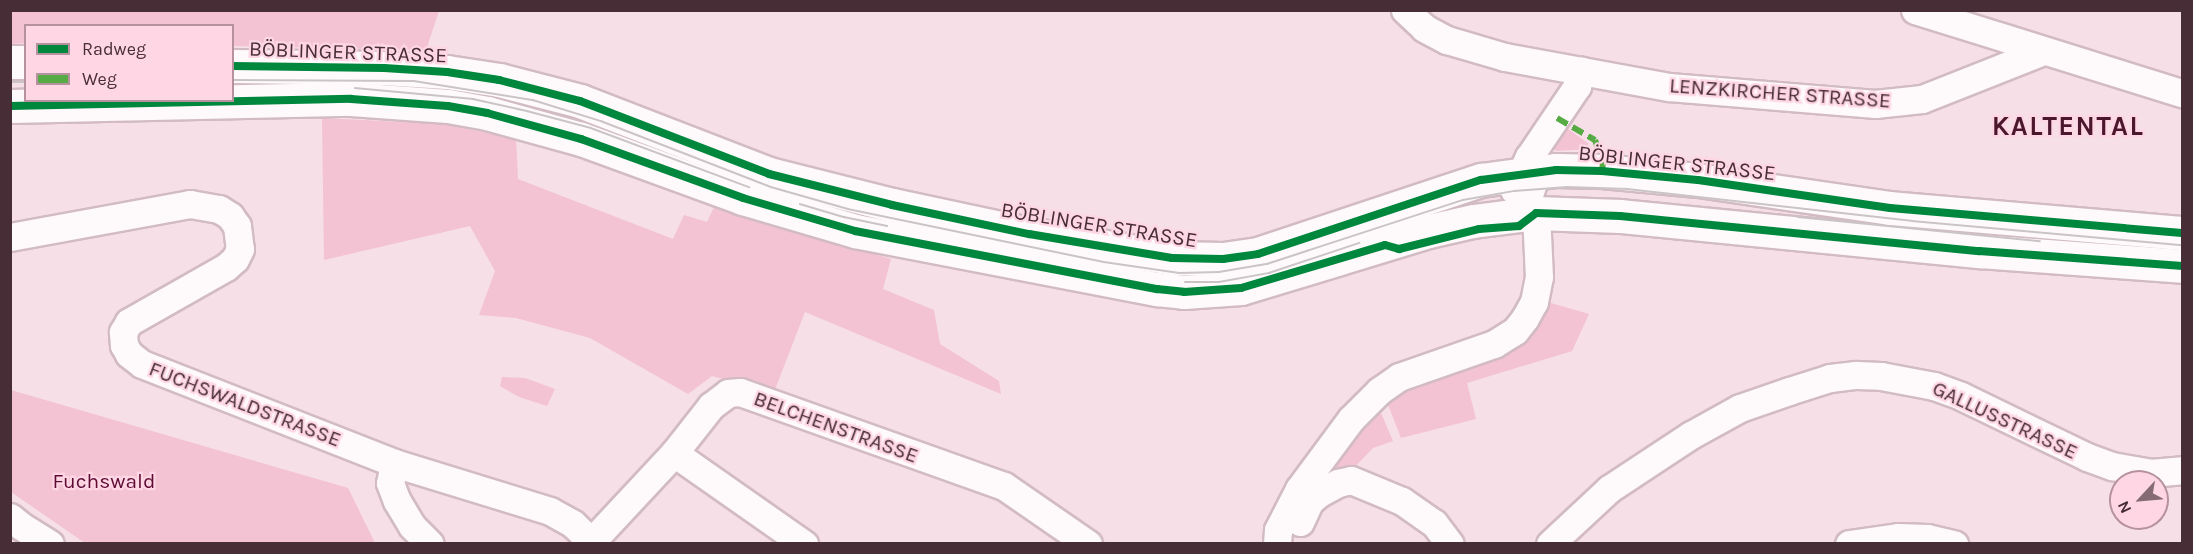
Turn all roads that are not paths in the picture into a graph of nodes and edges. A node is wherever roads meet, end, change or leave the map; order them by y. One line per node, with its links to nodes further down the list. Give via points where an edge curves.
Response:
1 (1405, 10): 5 (street, LENZKIRCHER STRASSE, via 1425,28 1472,49)
2 (1915, 10): 3 (street)
3 (2043, 51): 5 (street, LENZKIRCHER STRASSE, via 1922,99 1875,104 1669,87); 6 (street)
4 (234, 66): 11 (main road, BÖBLINGER STRASSE, via 384,68 447,72 500,81 580,100 769,174 1018,232 1172,258 1223,260 1258,254)
5 (1581, 71): 10 (street)
6 (2182, 93)
7 (234, 101): 13 (main road, via 351,99 487,113 581,139 743,198 855,231 1184,292 1214,292 1259,284 1429,231)
8 (205, 102): 9 (main road)
9 (10, 106)
10 (1533, 171): 11 (main road, BÖBLINGER STRASSE); 12 (street, via 1528,198 1529,207); 13 (street); 14 (main road, BÖBLINGER STRASSE, via 1602,171 1698,180 1890,208)
11 (1481, 180): 13 (street, via 1499,194)
12 (1536, 213): 13 (main road); 16 (main road, via 1620,216 1979,251); 26 (street, via 1539,277 1534,302 1520,324 1494,344 1399,377 1379,391 1351,419 1299,489 1278,530)
13 (1497, 215)
14 (2182, 233)
15 (10, 237): 18 (street, FUCHSWALDSTRASSE, via 190,204 219,209 237,226 240,249 235,259 129,322 123,332 129,354 142,364)
16 (2182, 266)
17 (674, 453): 21 (street, BELCHENSTRASSE); 24 (street); 25 (street, BELCHENSTRASSE, via 719,399 740,392 1004,486)
18 (394, 463): 21 (street, FUCHSWALDSTRASSE, via 550,511); 23 (street, via 390,483 397,501 412,526)
19 (2182, 470): 29 (street, GALLUSSTRASSE, via 2150,472 2112,466 1934,386 1881,376 1830,378 1740,408 1691,435 1609,489)
20 (10, 517): 22 (street)
21 (593, 542)
22 (50, 543)
23 (430, 543)
24 (804, 543)
25 (1088, 543)
26 (1277, 543)
27 (1287, 543): 28 (street, via 1310,501 1338,483 1351,480 1402,501 1434,523)
28 (1450, 543)
29 (1550, 543)
30 (1849, 543): 31 (street, via 1898,537)
31 (1954, 543)

